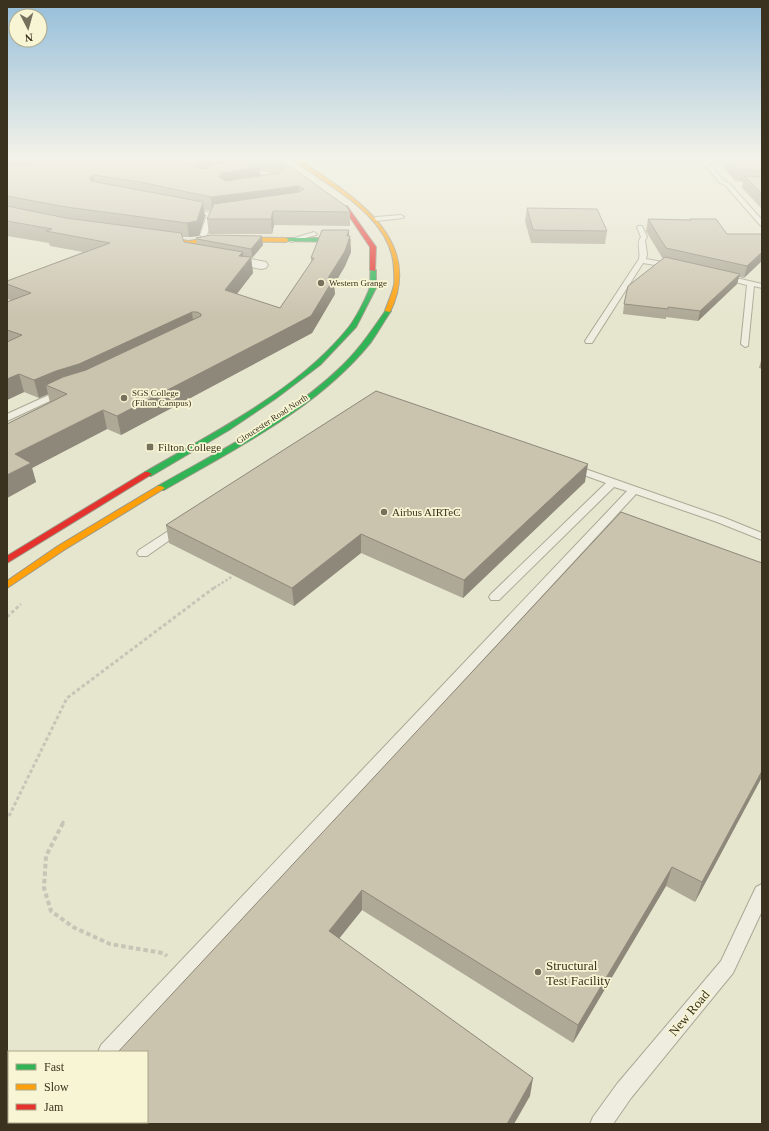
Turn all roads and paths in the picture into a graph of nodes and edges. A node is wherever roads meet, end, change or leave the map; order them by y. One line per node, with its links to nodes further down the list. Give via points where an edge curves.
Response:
1 (198, 212): 11 (lane, via 214,215 203,233)
2 (351, 212): 31 (main road, Gloucester Road North, via 364,228 373,247 377,263 376,282 368,303 341,340 305,375 253,411)
3 (368, 212): 6 (main road, Gloucester Road North)
4 (751, 212): 7 (lane)
5 (401, 217): 6 (lane)
6 (376, 219): 33 (main road, Gloucester Road North, via 393,251 396,264 395,292 376,329 349,360 286,412 93,528)
7 (762, 224)
8 (640, 227): 15 (lane, via 644,237)
9 (314, 234): 12 (lane)
10 (152, 238): 14 (main road)
11 (208, 240): 12 (main road); 14 (main road)
12 (291, 240): 13 (main road)
13 (348, 240)
14 (189, 244): 16 (street, via 191,253)
15 (643, 261): 17 (lane); 21 (lane, via 634,270)
16 (261, 265)
17 (681, 268)
18 (710, 274): 19 (lane)
19 (751, 283): 20 (lane); 22 (lane)
20 (762, 286)
21 (589, 341)
22 (745, 344)
23 (72, 390): 24 (lane)
24 (7, 418)
25 (561, 463): 26 (lane)
26 (613, 482): 27 (lane); 34 (lane)
27 (634, 490): 29 (lane); 38 (lane)
28 (189, 523): 30 (lane)
29 (762, 536)
30 (143, 553)
31 (7, 560)
32 (233, 576): 35 (path, via 67,698)
33 (7, 586)
34 (495, 597)
35 (9, 816)
36 (64, 821): 38 (path, via 46,856 44,888 51,911 73,927 110,944 163,953)
37 (762, 892): 40 (lane, New Road, via 727,967 624,1091)
38 (185, 970): 39 (lane)
39 (109, 1051)
40 (600, 1124)

